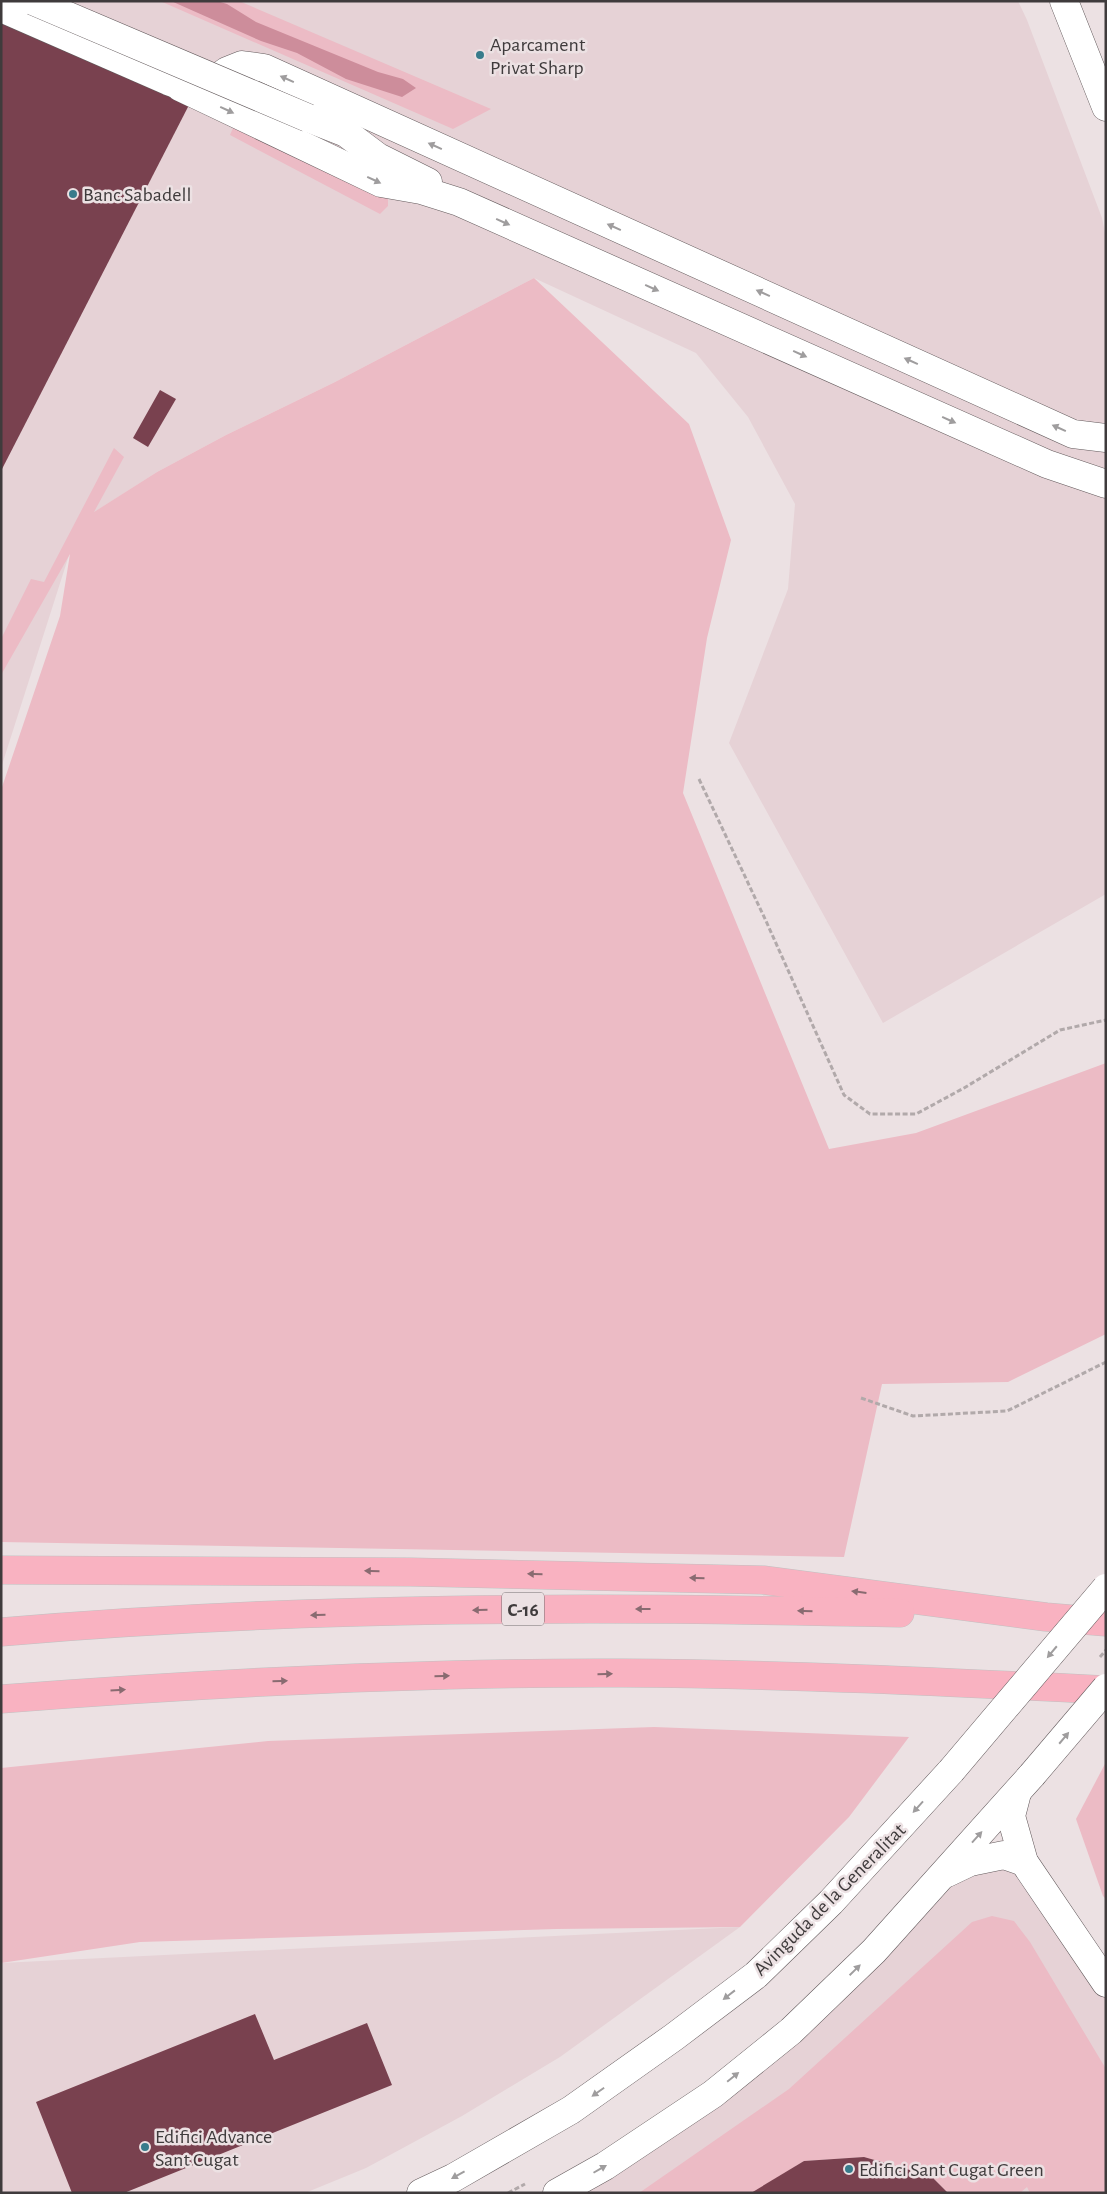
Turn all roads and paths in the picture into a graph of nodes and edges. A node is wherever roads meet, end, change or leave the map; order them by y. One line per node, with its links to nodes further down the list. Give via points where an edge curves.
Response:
1 (33, 1): 6 (street, bridge, via 346,133 378,157 427,181)
2 (1064, 1): 5 (street)
3 (1, 8): 4 (street)
4 (168, 81): 6 (street, one-way to 6, via 381,183 421,190); 7 (street, one-way to 4, via 1073,434 264,68 242,65 206,86 190,89)
5 (1106, 107)
6 (459, 202): 8 (street, one-way to 8, via 1047,464)
7 (1106, 438)
8 (1106, 484)
9 (698, 780): 10 (path, via 844,1095 870,1114 916,1114 1060,1030)
10 (1106, 1020)
11 (1106, 1362): 12 (path, via 1007,1410 912,1416)
12 (861, 1398)
13 (1, 1570): 15 (highway, one-way to 13, via 763,1580 411,1572)
14 (1106, 1588): 26 (street, Avinguda de la Generalitat, one-way to 26, bridge, via 951,1771 831,1902 756,1974 571,2110)
15 (1046, 1617): 16 (highway, C-16); 17 (highway, C-16, one-way to 17, via 555,1609 212,1619)
16 (1106, 1622)
17 (1, 1632)
18 (1106, 1689): 19 (highway, one-way to 18, via 253,1682 623,1673 896,1679); 22 (street, one-way to 18, bridge)
19 (69, 1694): 20 (highway); 21 (highway)
20 (1, 1699)
21 (1, 1709)
22 (1024, 1784): 23 (street, via 1011,1816); 24 (street, one-way to 22)
23 (1024, 1862): 24 (street, via 1004,1854 970,1862); 25 (street)
24 (941, 1876): 27 (street, one-way to 24, via 605,2166 713,2094 790,2031 874,1951)
25 (1106, 1983)
26 (421, 2193)
27 (557, 2193)

